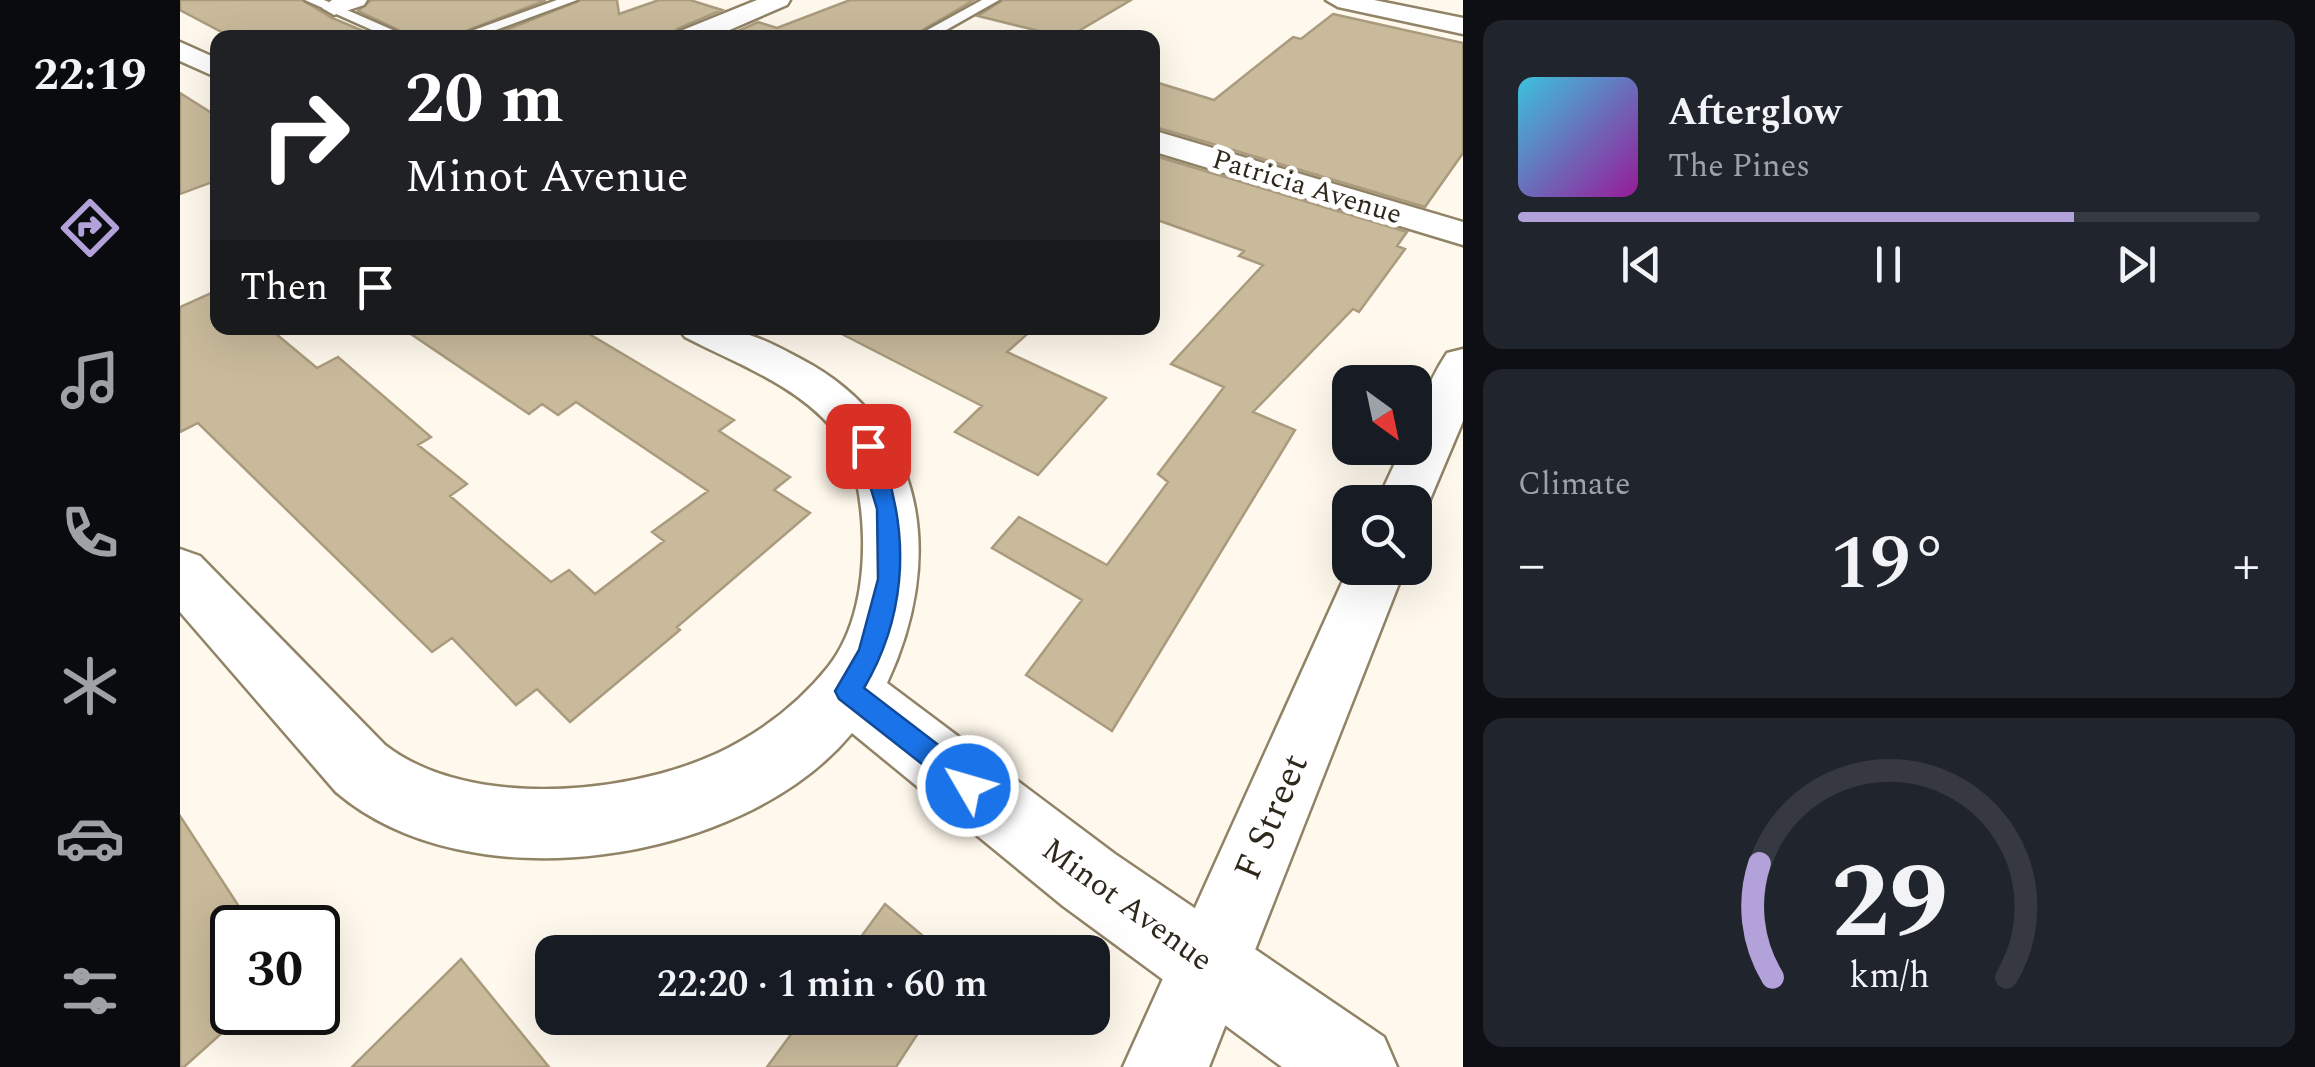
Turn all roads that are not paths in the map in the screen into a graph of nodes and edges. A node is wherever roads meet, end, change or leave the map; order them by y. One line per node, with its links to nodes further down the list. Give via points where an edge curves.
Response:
1 (570, 0): 8 (lane)
2 (778, 0): 9 (street)
3 (992, 0): 10 (lane)
4 (1338, 0): 6 (street)
5 (334, 3): 7 (lane)
6 (1462, 26)
7 (388, 30)
8 (482, 30)
9 (706, 30)
10 (935, 30)
11 (180, 50): 12 (street)
12 (210, 66)
13 (1160, 142): 14 (street, Patricia Avenue)
14 (1462, 234)
15 (713, 335): 20 (street, via 826,395 852,418 874,461 888,509 890,579 870,654)
16 (1462, 363): 17 (street)
17 (1411, 485)
18 (180, 572): 20 (street, via 364,776 420,804 502,824 611,820 716,789 805,735)
19 (1370, 585): 21 (street, F Street)
20 (848, 691): 21 (street, Minot Avenue, via 1088,880)
21 (1210, 966): 22 (street, F Street); 23 (street, Minot Avenue)
22 (1166, 1067)
23 (1354, 1067)

